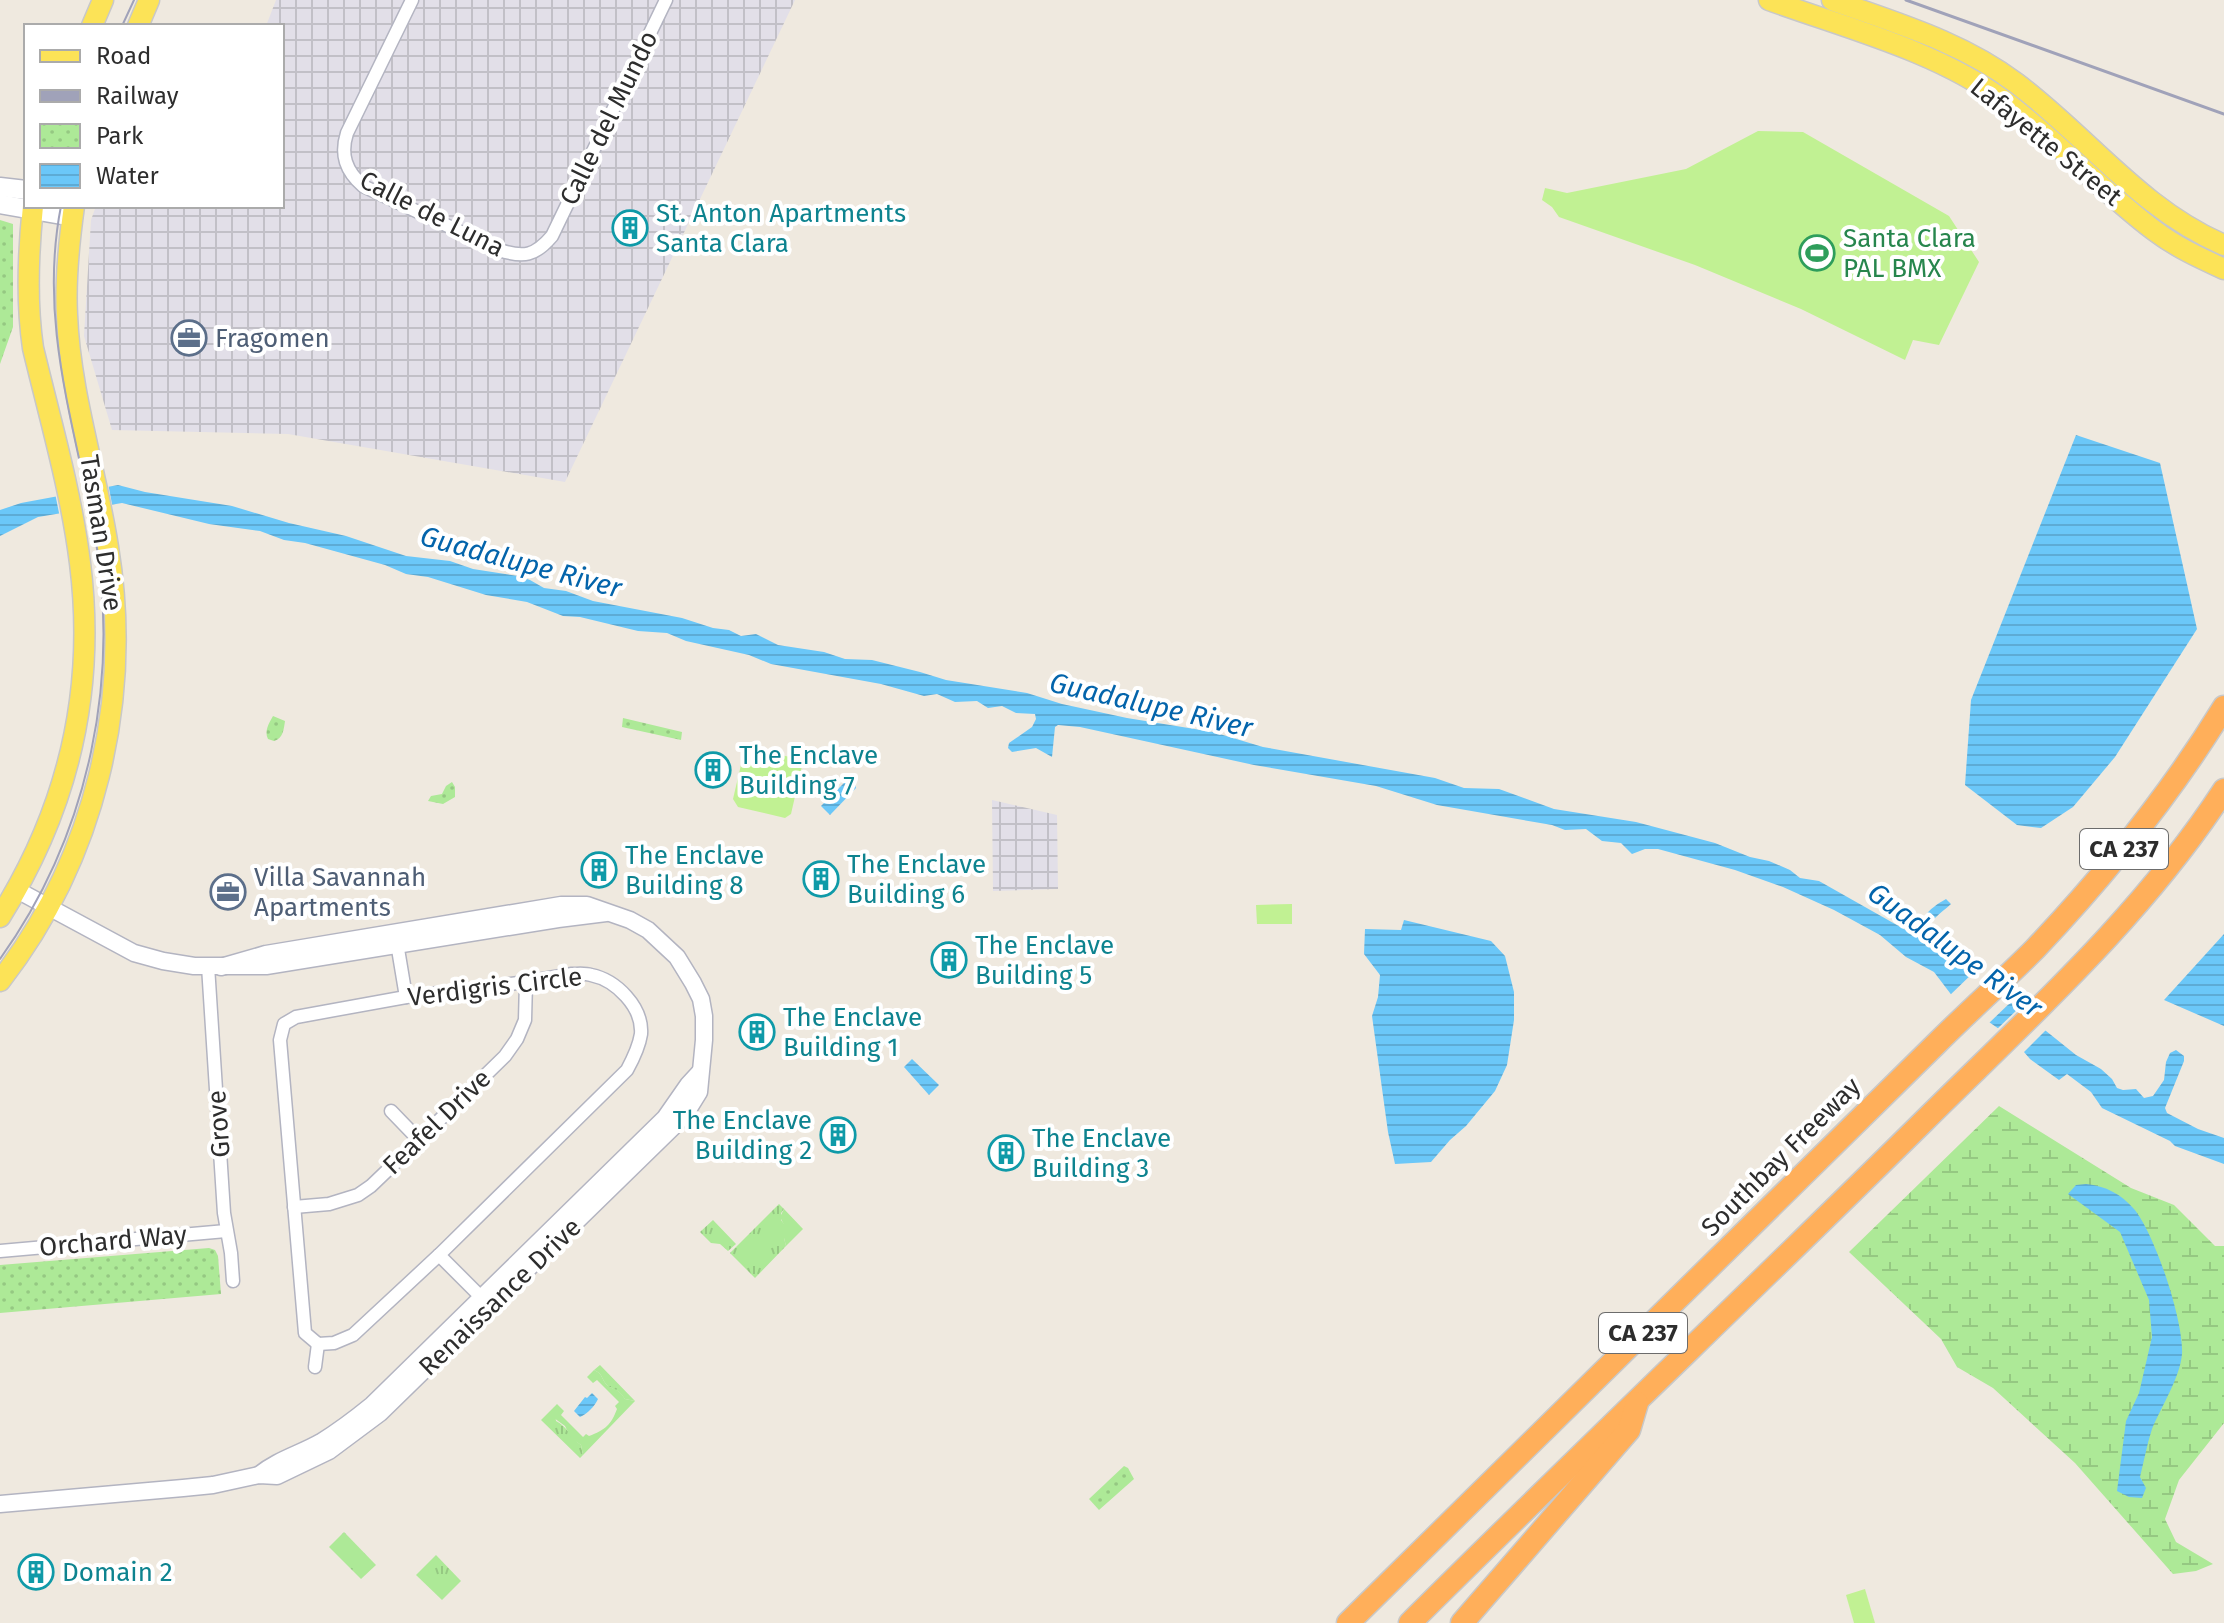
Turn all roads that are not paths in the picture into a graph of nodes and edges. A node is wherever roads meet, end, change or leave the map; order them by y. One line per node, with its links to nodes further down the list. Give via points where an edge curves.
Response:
1 (103, 0): 7 (main road)
2 (149, 0): 8 (main road)
3 (412, 0): 15 (street, Calle de Luna, via 347,133 347,168 363,186 514,255 529,255)
4 (666, 0): 15 (street, Calle del Mundo)
5 (1769, 0): 17 (main road, Lafayette Street, via 1911,51 1975,81 2156,232)
6 (1832, 0): 16 (main road, Lafayette Street, via 1953,45 1986,63 2168,215)
7 (93, 24)
8 (139, 24)
9 (0, 187): 10 (main road)
10 (24, 199)
11 (24, 202): 12 (main road)
12 (0, 204)
13 (31, 208): 22 (main road, Tasman Drive, via 29,318 77,542 84,681 74,742 49,821)
14 (74, 211): 23 (main road, Tasman Drive, via 67,315 109,548 115,600 114,682 96,789)
15 (552, 236)
16 (2224, 245)
17 (2224, 269)
18 (2224, 693): 20 (highway)
19 (2224, 707): 20 (highway, Southbay Freeway / CA 237)
20 (2205, 738): 42 (highway, Southbay Freeway / CA 237, via 2127,846 2033,951)
21 (2224, 790): 40 (highway, CA 237, via 2124,921)
22 (17, 890): 23 (street, Renaissance Drive); 24 (main road, Tasman Drive)
23 (50, 907): 26 (street, Renaissance Drive, via 134,953); 27 (main road, Tasman Drive)
24 (0, 917)
25 (396, 939): 26 (street, Renaissance Drive, via 266,954); 29 (street); 37 (street, Renaissance Drive, via 607,913 648,930 677,957 701,999 700,1072 665,1118)
26 (214, 967): 33 (street, Grove)
27 (0, 981)
28 (526, 982): 29 (street, Verdigris Circle); 31 (street, Feafel Drive, via 525,1020 517,1039); 35 (street, Verdigris Circle, via 590,974 612,983 635,1006 641,1032 636,1053 627,1070)
29 (406, 997): 32 (street, Verdigris Circle, via 296,1017 284,1024 280,1040)
30 (391, 1111): 31 (street)
31 (419, 1140): 32 (street, Feafel Drive, via 358,1195)
32 (294, 1207): 38 (street, Verdigris Circle, via 305,1333)
33 (226, 1231): 34 (street, Orchard Way); 36 (street, Grove)
34 (0, 1251)
35 (439, 1255): 37 (street); 38 (street, Verdigris Circle, via 353,1335)
36 (233, 1281)
37 (486, 1301): 41 (street, Renaissance Drive, via 380,1413 329,1451 277,1476)
38 (318, 1344): 39 (street)
39 (315, 1367)
40 (1639, 1398): 43 (highway, CA 237); 44 (highway, via 1629,1430)
41 (0, 1504)
42 (1348, 1623)
43 (1410, 1623)
44 (1462, 1623)

